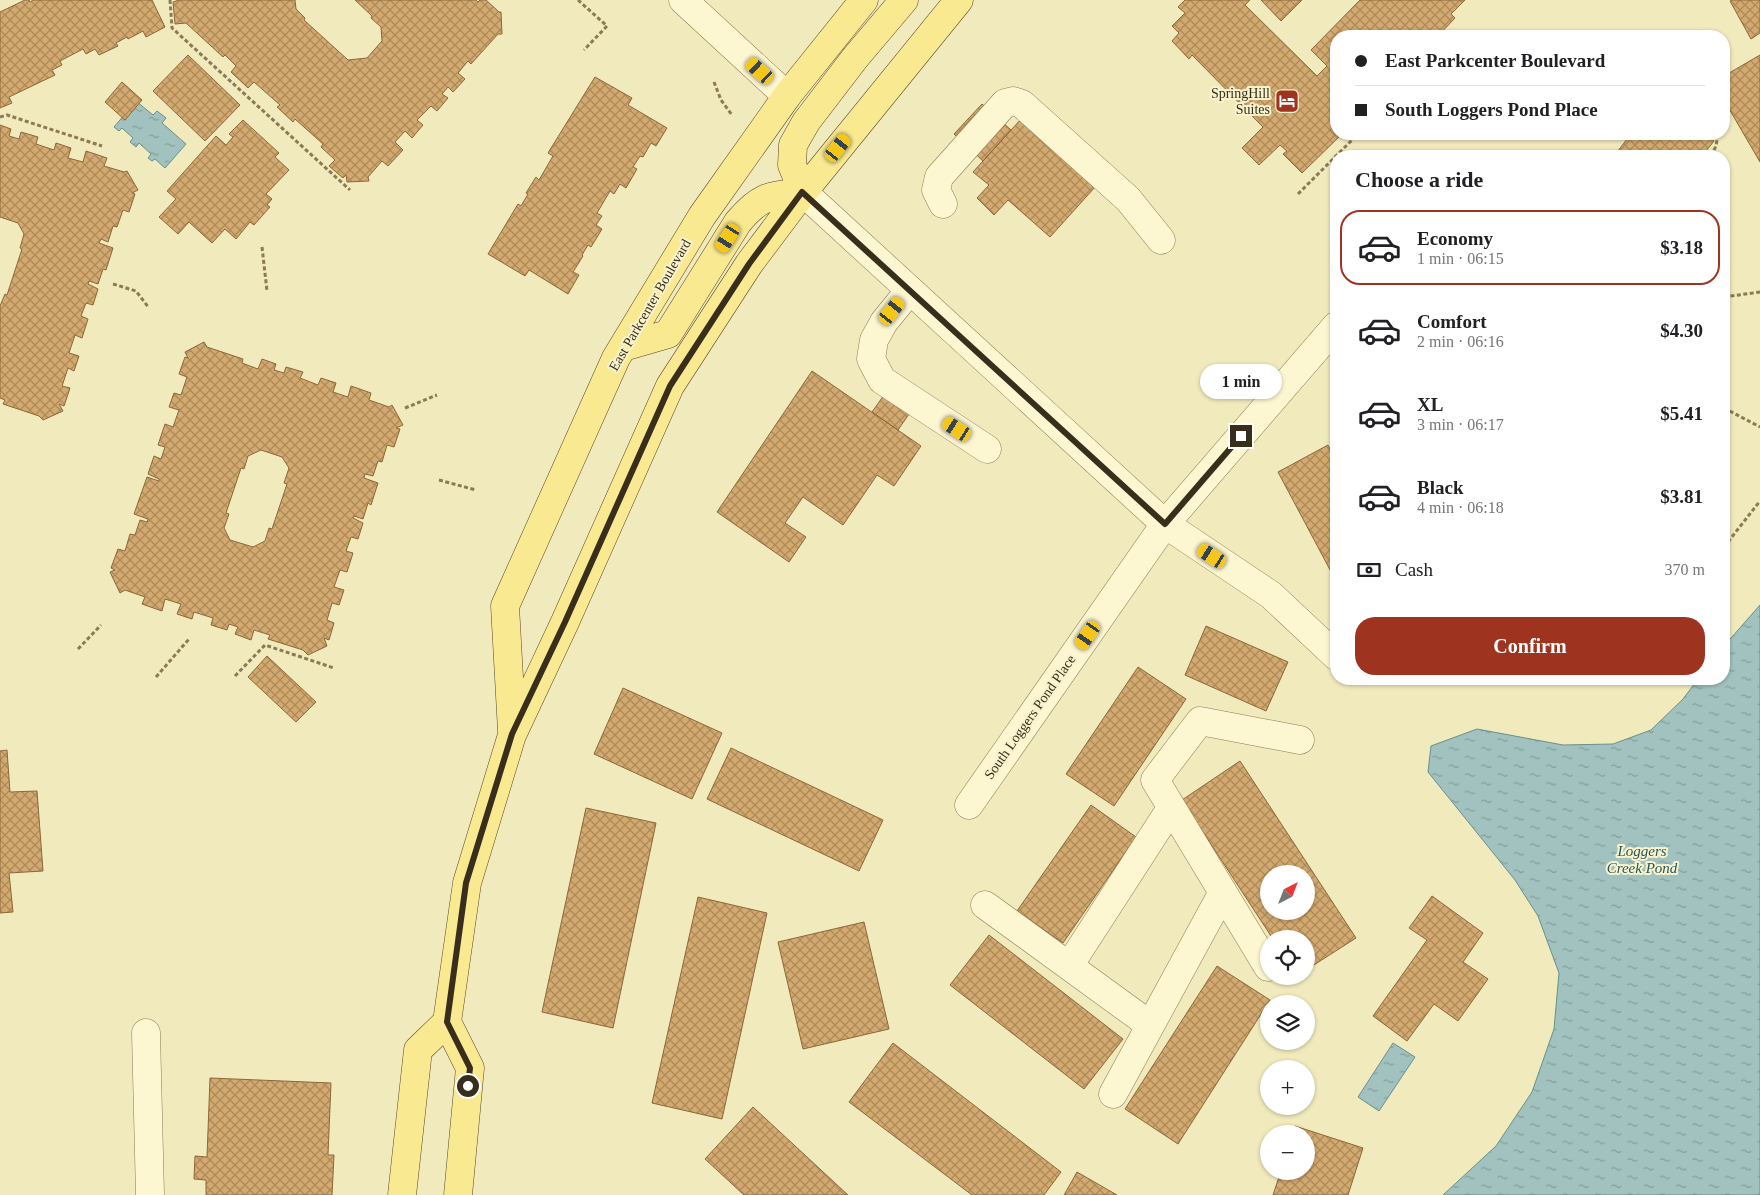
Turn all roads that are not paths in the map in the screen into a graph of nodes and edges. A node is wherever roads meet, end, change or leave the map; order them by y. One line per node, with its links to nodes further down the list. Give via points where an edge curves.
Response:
1 (683, 0): 5 (street)
2 (864, 0): 5 (main road, East Parkcenter Boulevard)
3 (904, 0): 6 (main road, via 806,122 794,145 792,165)
4 (958, 0): 6 (main road, East Parkcenter Boulevard)
5 (788, 96): 11 (main road, East Parkcenter Boulevard, via 702,216)
6 (802, 192): 9 (street); 11 (main road, via 771,196 752,206 738,222 668,334); 15 (main road, East Parkcenter Boulevard, via 749,264 670,386)
7 (943, 204): 8 (street, via 936,190 939,177 1005,103 1013,101 1022,104 1128,199)
8 (1161, 240)
9 (910, 290): 12 (street, via 884,322 874,340 871,359 882,380); 13 (street)
10 (1330, 333): 13 (street, South Loggers Pond Place)
11 (623, 347): 15 (main road, East Parkcenter Boulevard, via 505,606)
12 (988, 449)
13 (1165, 524): 14 (street, via 1271,595); 17 (street, South Loggers Pond Place)
14 (1330, 650)
15 (512, 734): 23 (main road, East Parkcenter Boulevard, via 466,883)
16 (1300, 740): 18 (street, via 1200,721 1155,780)
17 (969, 805)
18 (1171, 808): 19 (street); 22 (street)
19 (1223, 892): 21 (street); 24 (street)
20 (985, 905): 22 (street)
21 (1260, 954)
22 (1069, 966): 24 (street)
23 (447, 1022): 28 (main road, via 418,1050); 29 (main road, via 470,1068)
24 (1150, 1025): 26 (street)
25 (146, 1033): 27 (street)
26 (1113, 1094)
27 (150, 1195)
28 (402, 1195)
29 (458, 1195)

